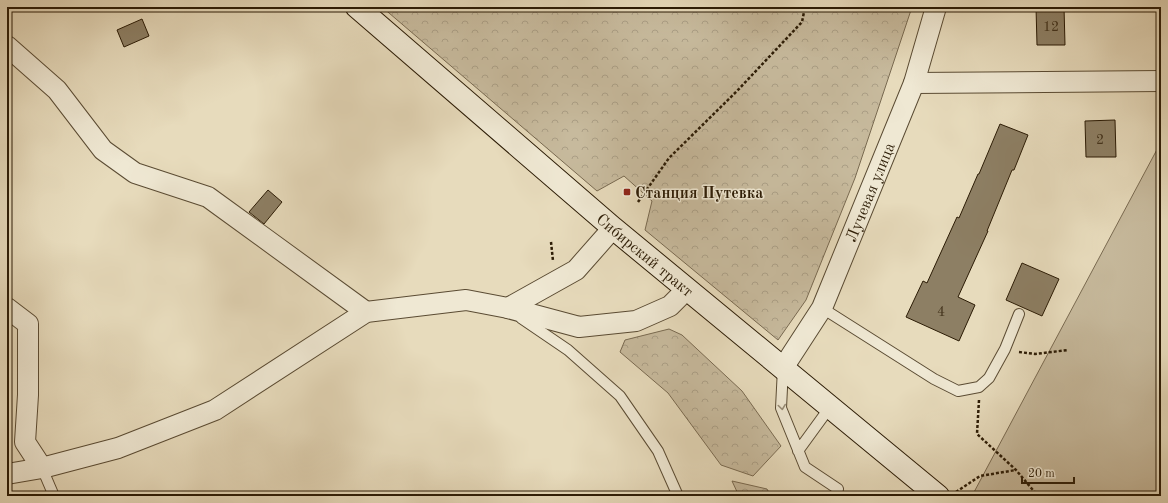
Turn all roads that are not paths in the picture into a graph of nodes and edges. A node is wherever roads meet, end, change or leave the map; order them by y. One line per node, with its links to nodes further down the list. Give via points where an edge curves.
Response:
1 (357, 7): 6 (main road, Сибирский тракт)
2 (936, 7): 5 (street, Лучевая улица)
3 (7, 46): 11 (street, via 57,90 103,150 135,173 208,197)
4 (1161, 81): 5 (street)
5 (914, 83): 10 (street, Лучевая улица)
6 (614, 228): 7 (main road, Сибирский тракт); 9 (street, via 576,270)
7 (688, 289): 9 (street, via 670,306 629,322 579,327); 13 (main road, Сибирский тракт)
8 (7, 308): 16 (street, via 28,324 25,442)
9 (508, 308): 11 (street, via 466,300); 20 (lane, via 568,350 620,396 658,451)
10 (822, 308): 12 (lane, via 934,379 958,391 980,387 989,378 1005,349); 13 (street, Лучевая улица)
11 (366, 312): 16 (street, via 215,410 118,448)
12 (1019, 314)
13 (783, 368): 14 (main road, Сибирский тракт); 15 (lane, one-way to 15, via 781,408)
14 (830, 407): 15 (lane); 21 (main road, Сибирский тракт)
15 (798, 450): 18 (lane, via 805,467)
16 (42, 468): 17 (street); 19 (lane)
17 (7, 474)
18 (838, 489)
19 (54, 496)
20 (678, 496)
21 (938, 496)

